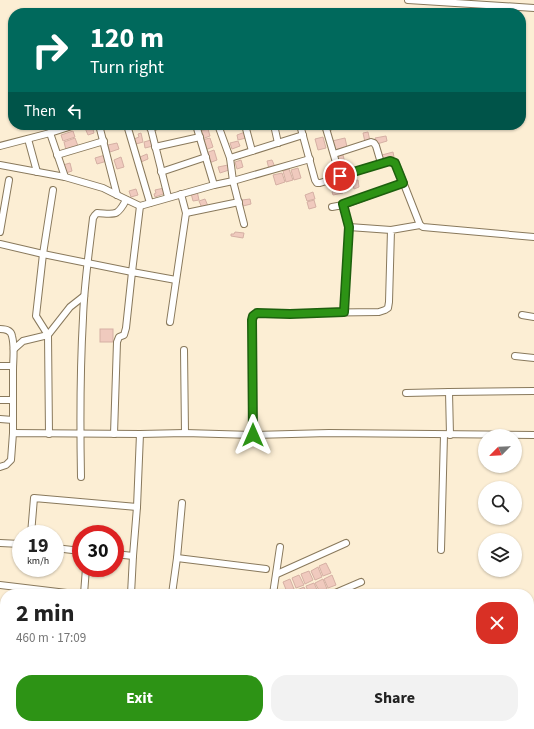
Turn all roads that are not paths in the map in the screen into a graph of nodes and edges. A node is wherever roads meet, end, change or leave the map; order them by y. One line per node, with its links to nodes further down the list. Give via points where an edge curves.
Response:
1 (408, 0): 2 (street)
2 (534, 8)
3 (59, 130): 13 (street)
4 (101, 130): 17 (street)
5 (128, 130): 43 (street)
6 (151, 130): 20 (street)
7 (198, 130): 15 (street)
8 (220, 130): 25 (street)
9 (246, 130): 21 (street)
10 (275, 130): 18 (street)
11 (302, 130): 14 (street)
12 (326, 130): 22 (street)
13 (50, 133): 16 (street); 23 (street)
14 (303, 135): 18 (street); 26 (street)
15 (200, 137): 20 (street); 24 (street)
16 (28, 138): 19 (street); 29 (street)
17 (104, 141): 23 (street); 39 (street)
18 (278, 143): 21 (street)
19 (0, 146)
20 (155, 146): 30 (street)
21 (252, 151): 25 (street)
22 (334, 154): 27 (street, via 371,142 376,146); 31 (street)
23 (57, 155): 32 (street)
24 (206, 157): 30 (street); 36 (street)
25 (230, 158): 34 (street)
26 (310, 159): 31 (street, via 317,182); 34 (street)
27 (381, 163): 31 (street); 35 (street, via 395,163)
28 (0, 165): 29 (street)
29 (37, 172): 32 (street)
30 (161, 172): 40 (street)
31 (340, 176)
32 (65, 177): 39 (street, via 103,188)
33 (8, 180): 52 (street)
34 (233, 181): 36 (street); 42 (street)
35 (403, 183): 44 (street); 49 (street)
36 (214, 185): 38 (street)
37 (53, 190): 55 (street)
38 (181, 194): 40 (street); 47 (street)
39 (117, 195): 41 (street)
40 (168, 198): 43 (street)
41 (126, 200): 45 (street); 56 (street, via 117,213 98,213 93,218)
42 (238, 202): 47 (street); 48 (street)
43 (150, 203): 45 (street)
44 (343, 204): 46 (street); 50 (street)
45 (140, 206): 57 (street)
46 (332, 207)
47 (186, 213): 58 (street)
48 (244, 224)
49 (420, 225): 51 (street); 53 (street)
50 (349, 227): 51 (street); 60 (street)
51 (391, 230): 60 (street, via 388,308 379,312)
52 (0, 232)
53 (534, 237)
54 (0, 244): 55 (street)
55 (43, 254): 56 (street); 65 (street, via 36,316)
56 (88, 262): 57 (street); 59 (street)
57 (132, 272): 58 (street); 83 (street, via 126,328 124,335 117,342)
58 (176, 280): 63 (street)
59 (84, 296): 65 (street, via 70,307); 82 (street)
60 (344, 312): 85 (street, via 257,313 253,316)
61 (522, 315): 62 (street)
62 (534, 316)
63 (170, 322)
64 (0, 329): 66 (street, via 5,329 12,335)
65 (48, 335): 66 (street, via 23,341); 81 (street)
66 (14, 349): 71 (street)
67 (184, 350): 80 (street)
68 (515, 356): 69 (street)
69 (534, 358)
70 (0, 366): 71 (street)
71 (13, 366): 76 (street)
72 (534, 391): 73 (street)
73 (449, 392): 74 (street); 86 (street)
74 (406, 393)
75 (0, 400): 76 (street)
76 (12, 400): 78 (street)
77 (0, 419): 78 (street)
78 (13, 420): 79 (street)
79 (13, 433): 81 (street); 88 (street, via 11,460)
80 (185, 433): 84 (street); 85 (street)
81 (49, 434): 82 (street)
82 (80, 434): 83 (street); 89 (street)
83 (114, 434): 84 (street)
84 (140, 434): 91 (street)
85 (253, 435): 86 (street)
86 (447, 435): 87 (street); 97 (street)
87 (534, 435)
88 (0, 467)
89 (81, 477)
90 (182, 503): 100 (street)
91 (137, 507): 92 (street, via 34,498); 99 (street)
92 (32, 525)
93 (0, 543): 95 (street)
94 (346, 543): 102 (street)
95 (12, 544)
96 (280, 547): 102 (street)
97 (441, 550)
98 (124, 555): 99 (street)
99 (132, 556): 108 (street)
100 (177, 558): 101 (street); 109 (street)
101 (266, 569)
102 (277, 574): 110 (street)
103 (85, 577): 107 (street)
104 (361, 582): 111 (street)
105 (0, 585): 106 (street)
106 (33, 589)
107 (84, 589)
108 (131, 589)
109 (173, 589)
110 (274, 589)
111 (345, 589)

